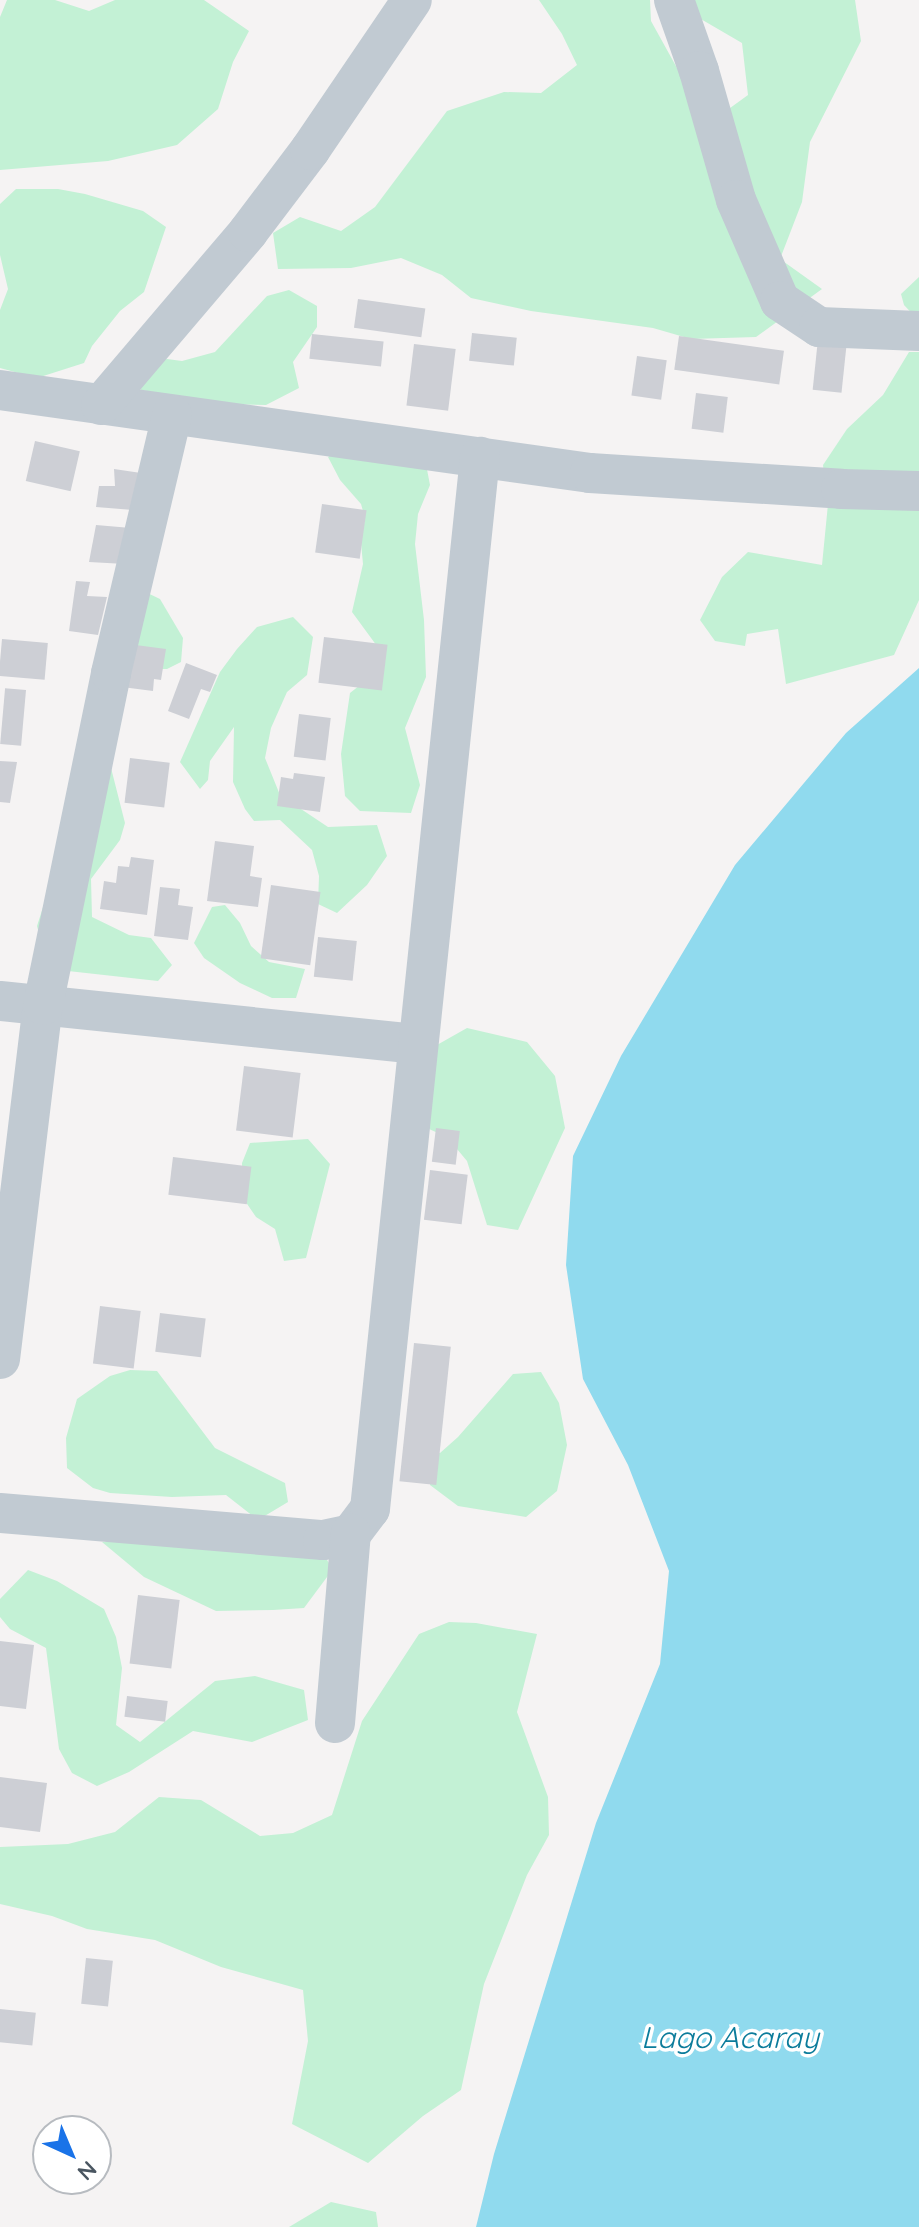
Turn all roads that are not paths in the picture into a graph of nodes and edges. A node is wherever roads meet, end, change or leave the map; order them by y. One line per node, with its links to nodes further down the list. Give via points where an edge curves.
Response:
1 (412, 0): 5 (street, via 248,232)
2 (674, 0): 3 (street, via 736,200 780,301 819,327)
3 (919, 331)
4 (0, 390): 5 (street)
5 (101, 405): 6 (street)
6 (172, 415): 7 (street); 10 (street, via 111,673)
7 (480, 457): 8 (street, via 590,473); 11 (street)
8 (919, 491)
9 (0, 1001): 10 (street)
10 (43, 1005): 11 (street); 12 (street)
11 (418, 1044): 14 (street, via 370,1509)
12 (0, 1359)
13 (0, 1513): 14 (street, via 323,1540)
14 (351, 1534): 15 (street)
15 (335, 1723)

